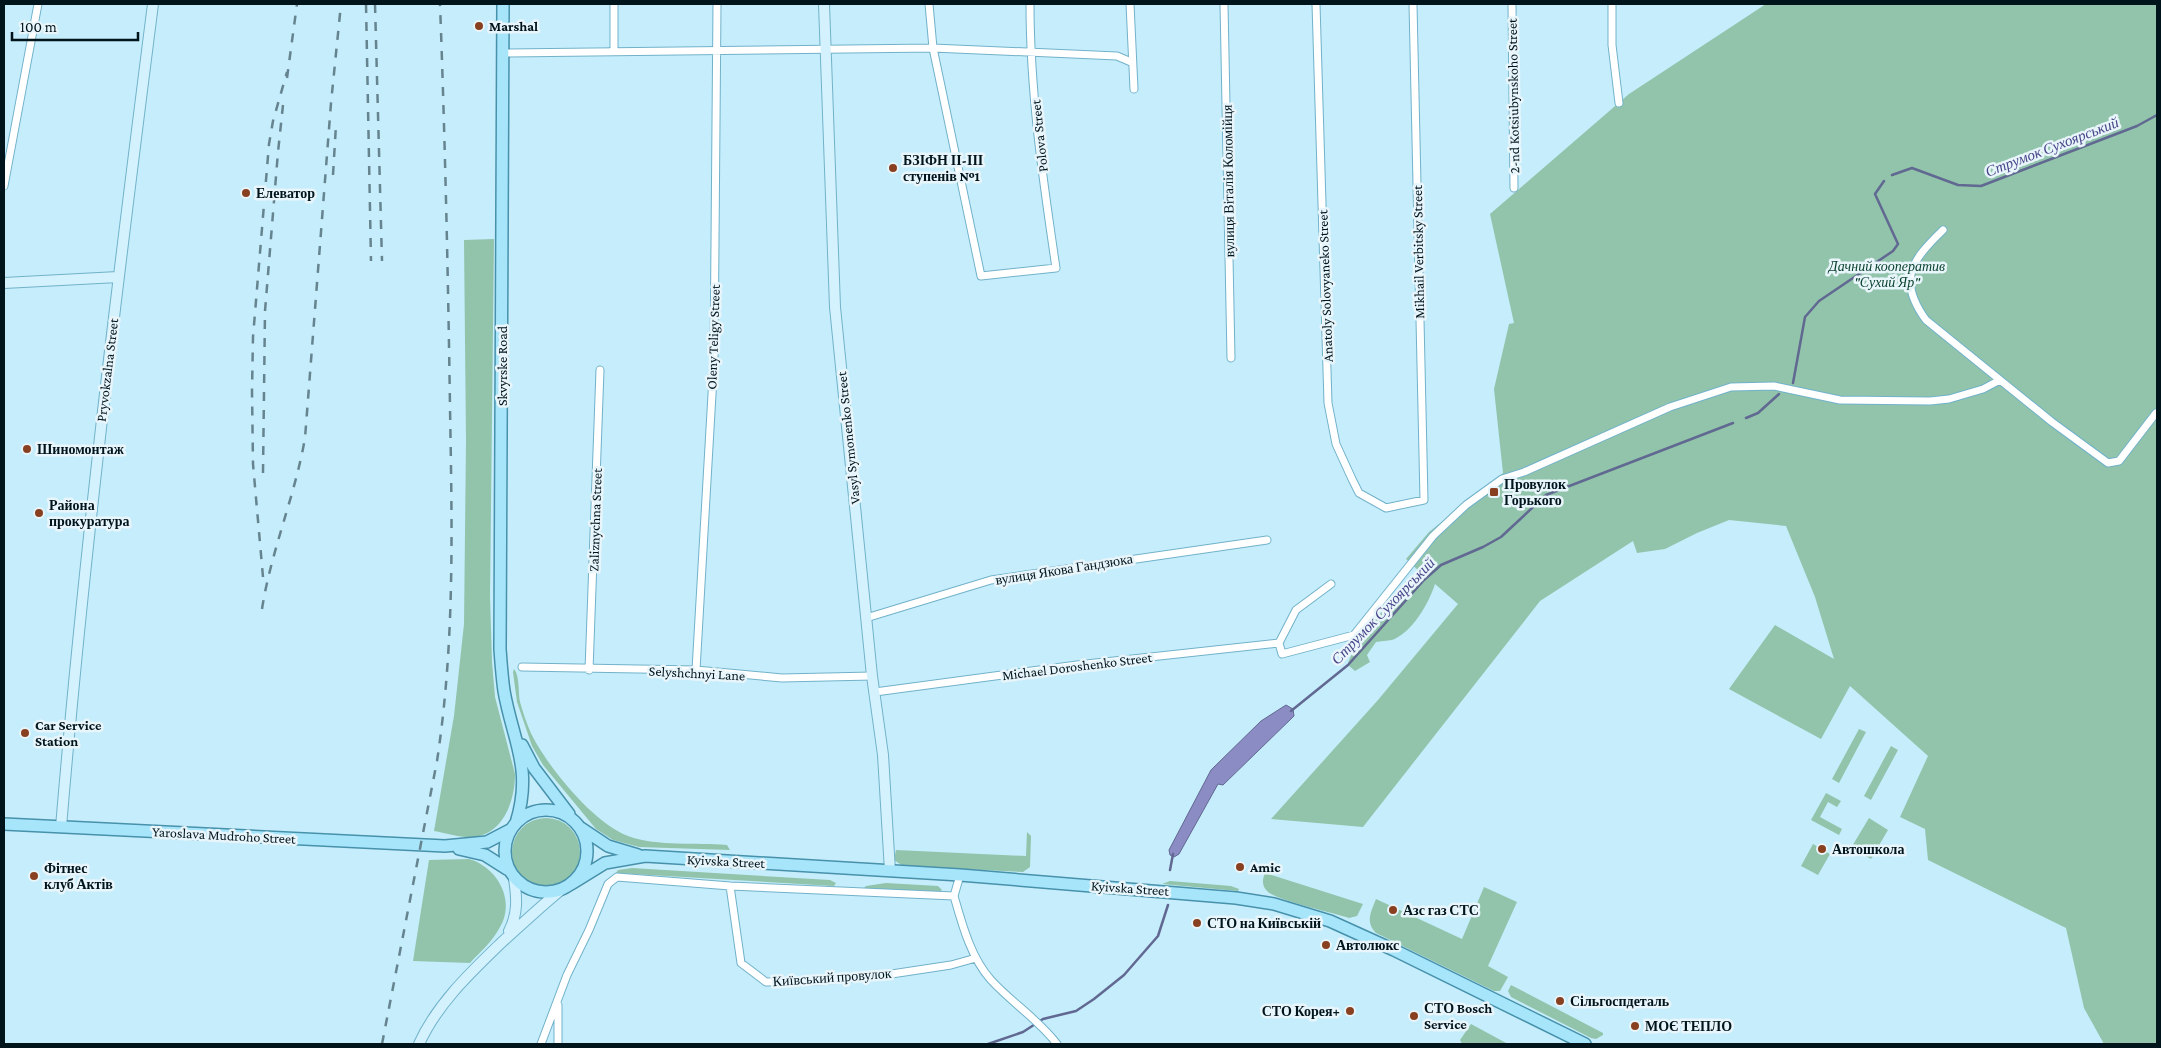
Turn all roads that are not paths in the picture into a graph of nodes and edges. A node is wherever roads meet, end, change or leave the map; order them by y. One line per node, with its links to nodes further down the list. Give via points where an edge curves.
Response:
1 (38, 4): 24 (street)
2 (153, 4): 27 (street, Pryvokzalna Street)
3 (503, 4): 19 (main road, Skvyrske Road)
4 (614, 4): 17 (street)
5 (717, 4): 18 (street, Oleny Teligy Street)
6 (824, 4): 16 (street, Vasyl Symonenko Street)
7 (929, 4): 15 (street)
8 (1030, 4): 20 (street, Polova Street)
9 (1130, 4): 21 (street)
10 (1224, 4): 29 (street, вулиця Віталія Коломійця)
11 (1316, 4): 33 (street, Anatoly Solovyaneko Street, via 1328,402 1336,444 1360,493 1386,508)
12 (1413, 4): 33 (street, Mikhail Verbitsky Street)
13 (1512, 4): 25 (street, 2-nd Kotsiubynskoho Street)
14 (1612, 4): 23 (street, via 1612,44)
15 (933, 48): 16 (street); 20 (street); 20 (street, Polova Street, via 981,276 1056,268 1040,159)
16 (824, 50): 18 (street); 36 (street, Vasyl Symonenko Street, via 835,307)
17 (614, 51): 18 (street); 19 (street)
18 (717, 52): 40 (street, Oleny Teligy Street, via 714,360)
19 (503, 53): 43 (main road, Skvyrske Road, via 500,649 504,693)
20 (1030, 53): 21 (street, via 1117,56)
21 (1131, 62): 22 (street)
22 (1134, 89)
23 (1619, 103)
24 (4, 186)
25 (1514, 188)
26 (1943, 230): 31 (street, via 1926,246 1912,268 1911,294 1926,320)
27 (118, 277): 28 (street); 47 (street, Pryvokzalna Street, via 75,660)
28 (4, 283)
29 (1231, 358)
30 (600, 370): 39 (street, Zaliznychna Street)
31 (2000, 380): 32 (street, via 2108,464 2118,461); 37 (street, via 1983,389 1930,401 1840,400 1774,386 1732,387 1670,406 1502,479 1466,505 1433,536 1354,635 1282,654)
32 (2156, 413)
33 (1424, 500)
34 (1267, 540): 36 (street, вулиця Якова Гандзюка, via 991,580)
35 (1331, 584): 37 (street, via 1296,610)
36 (866, 618): 41 (street, Vasyl Symonenko Street)
37 (1279, 643): 42 (street, Michael Doroshenko Street)
38 (522, 667): 39 (street, Selyshchnyi Lane)
39 (590, 670): 40 (street, Selyshchnyi Lane)
40 (696, 670): 41 (street, Selyshchnyi Lane, via 782,678)
41 (872, 676): 42 (street, Vasyl Symonenko Street)
42 (875, 692): 50 (street, Vasyl Symonenko Street, via 883,755)
43 (514, 727): 44 (main road, Skvyrske Road, via 534,768); 46 (main road, Skvyrske Road, via 524,786)
44 (575, 822): 46 (main road, via 562,812 538,810); 49 (main road, Kyivska Street, via 608,846); 54 (main road, via 586,842 587,857 584,867)
45 (4, 824): 47 (main road, Yaroslava Mudroho Street)
46 (513, 826): 48 (main road, Yaroslava Mudroho Street, via 487,842); 51 (main road, via 505,848)
47 (61, 827): 48 (main road, Yaroslava Mudroho Street)
48 (445, 846): 51 (main road, Yaroslava Mudroho Street, via 485,855)
49 (645, 856): 50 (main road, Kyivska Street); 54 (main road, Kyivska Street, via 604,863)
50 (890, 871): 52 (main road, Kyivska Street)
51 (510, 874): 54 (main road, via 525,887 536,891 548,892); 56 (street, via 517,907)
52 (960, 875): 55 (street); 63 (main road, Kyivska Street, via 1187,892 1274,904 1358,933)
53 (730, 886): 55 (street, Kyivska Street); 57 (street, Київський провулок, via 741,963 766,982 885,975); 58 (street, Kyivska Street, via 617,876 608,884)
54 (567, 887): 56 (street)
55 (954, 896): 57 (street)
56 (505, 940): 59 (street, via 454,991 429,1024)
57 (976, 958): 62 (street, via 990,979 1034,1018)
58 (558, 999): 60 (street); 61 (street)
59 (419, 1044)
60 (541, 1044)
61 (558, 1044)
62 (1057, 1044)
63 (1585, 1044)

